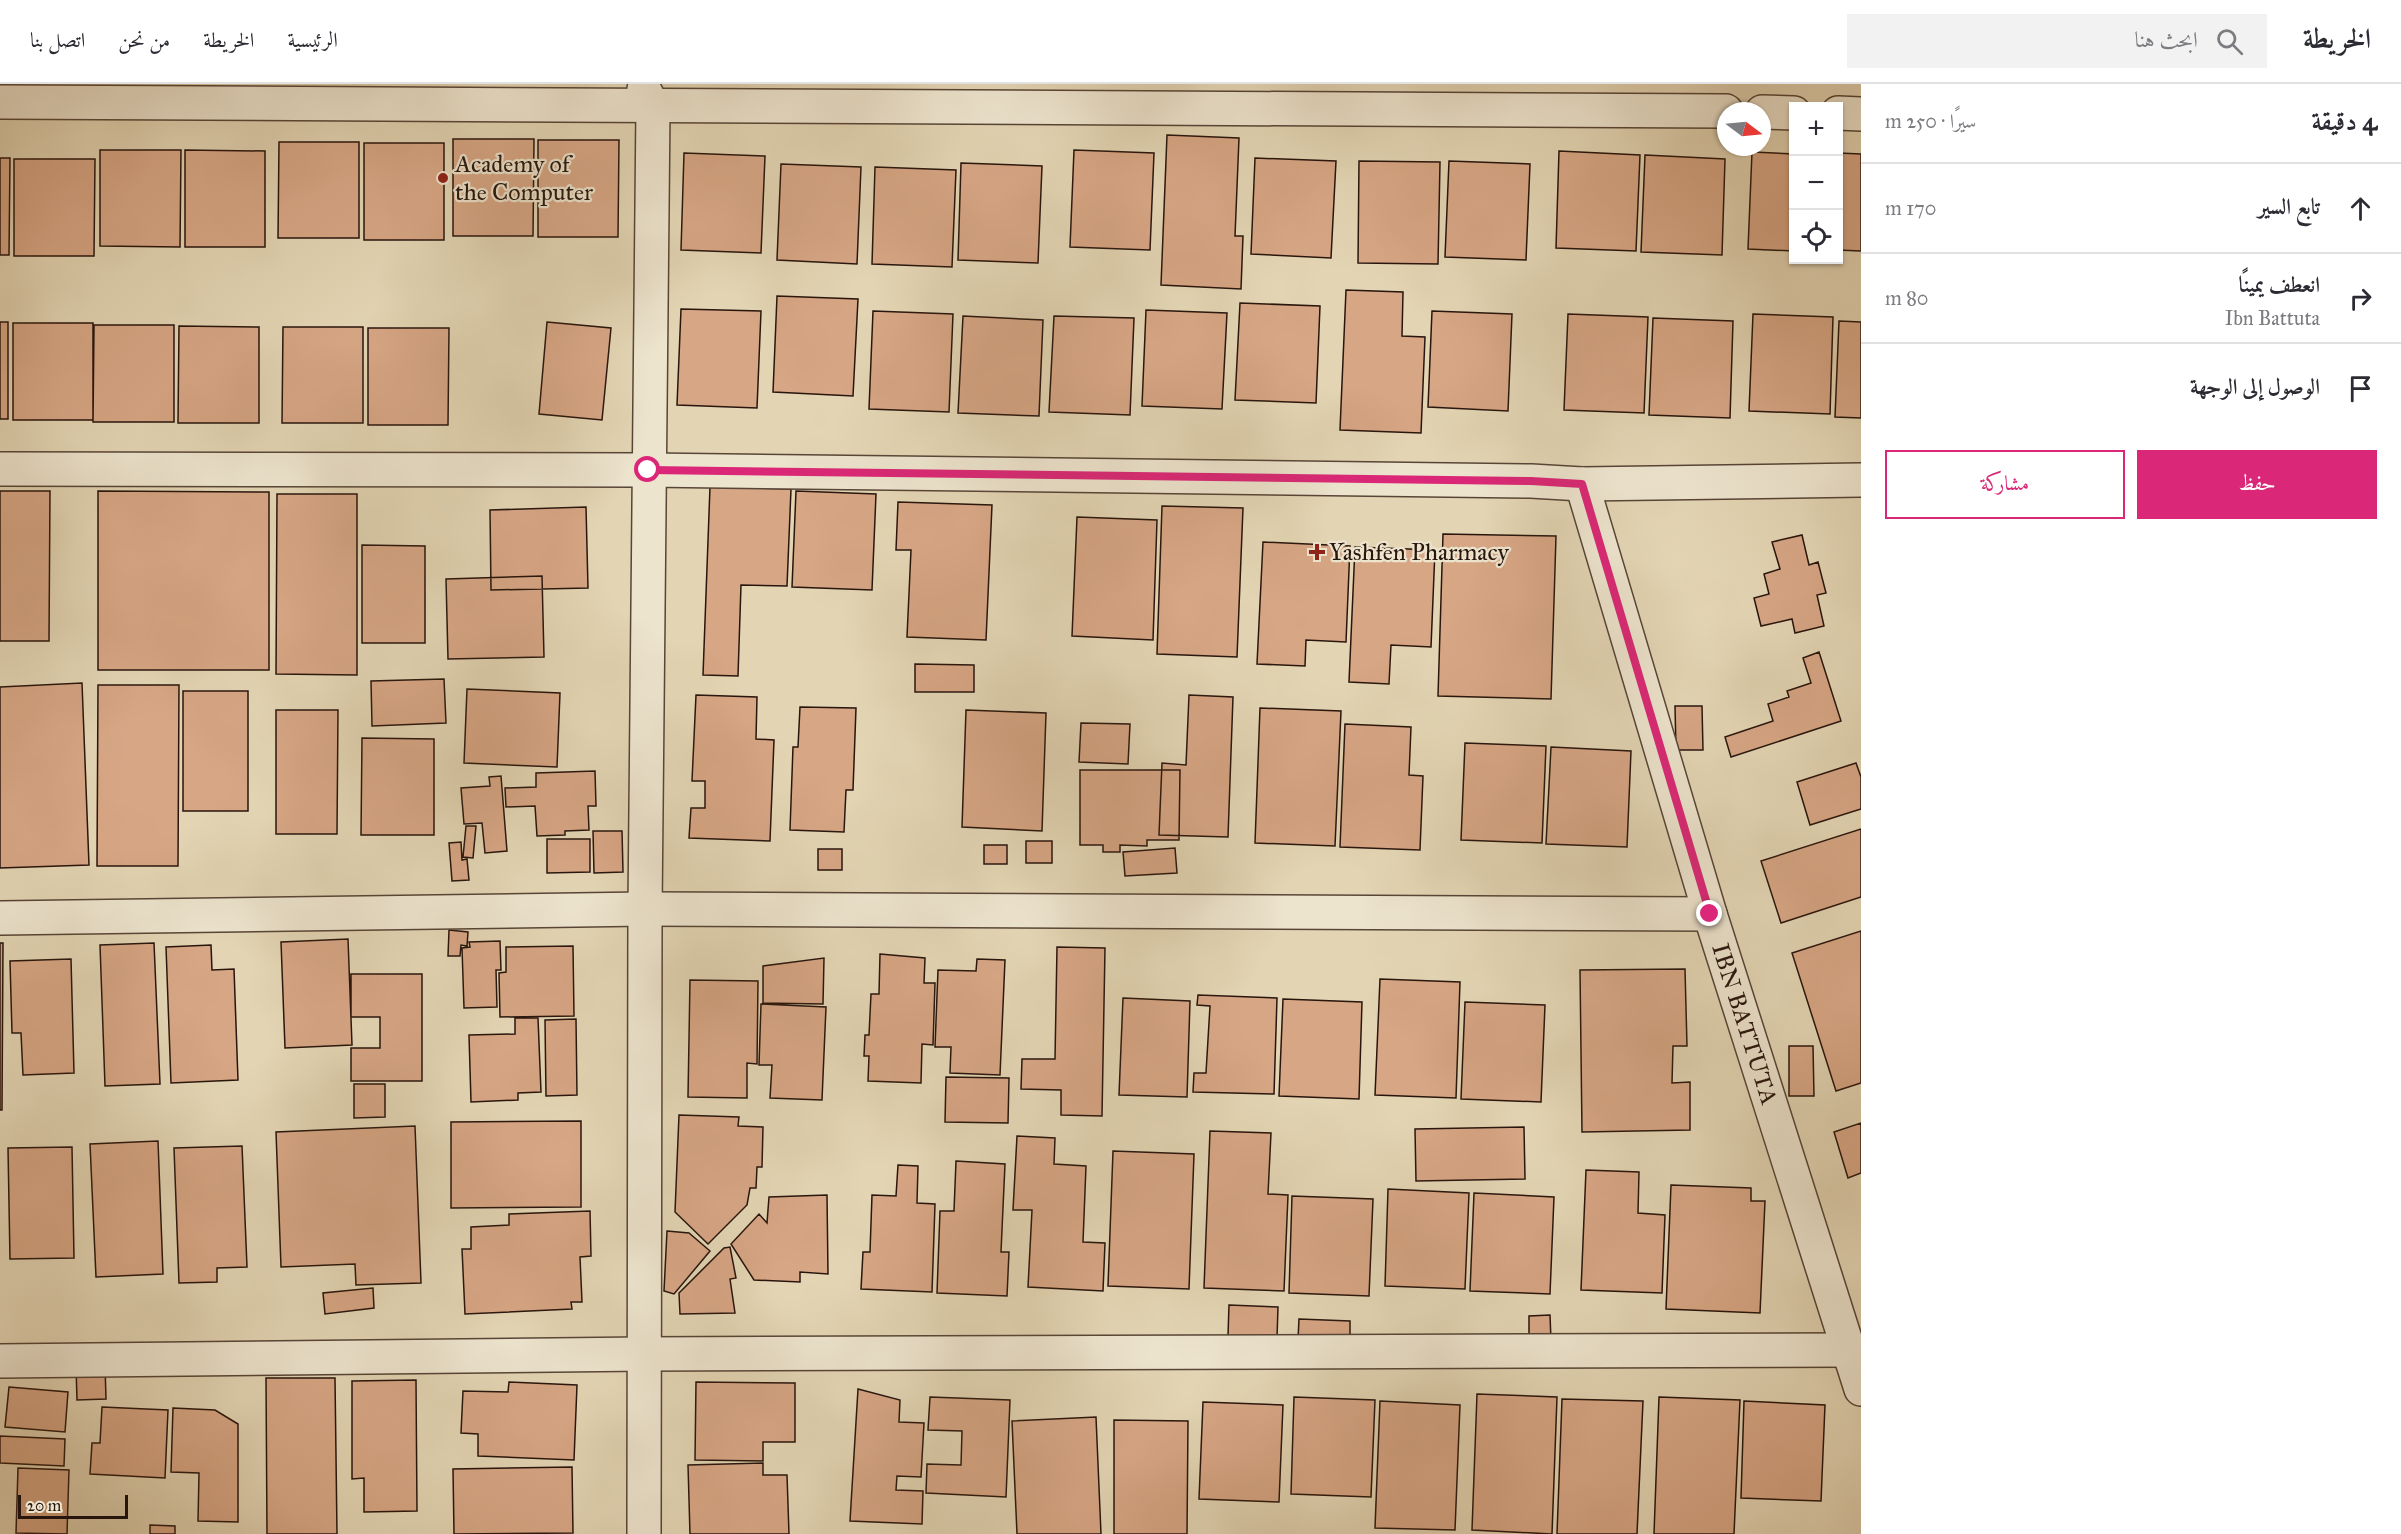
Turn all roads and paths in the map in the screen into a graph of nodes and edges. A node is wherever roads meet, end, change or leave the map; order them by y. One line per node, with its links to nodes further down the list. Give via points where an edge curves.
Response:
1 (647, 96): 2 (street); 3 (street); 9 (street)
2 (0, 102)
3 (1717, 111)
4 (1771, 112): 5 (street)
5 (1789, 112)
6 (1843, 113): 7 (street)
7 (1861, 114)
8 (0, 469): 9 (street)
9 (648, 470): 11 (street); 12 (street)
10 (1861, 480): 11 (street)
11 (1582, 484): 13 (street, IBN BATTUTA)
12 (645, 909): 13 (street); 14 (street); 16 (street)
13 (1710, 914): 15 (street, IBN BATTUTA)
14 (0, 918)
15 (1849, 1350): 16 (street); 18 (street, IBN BATTUTA)
16 (645, 1354): 17 (street); 19 (street)
17 (0, 1361)
18 (1861, 1389)
19 (644, 1534)

